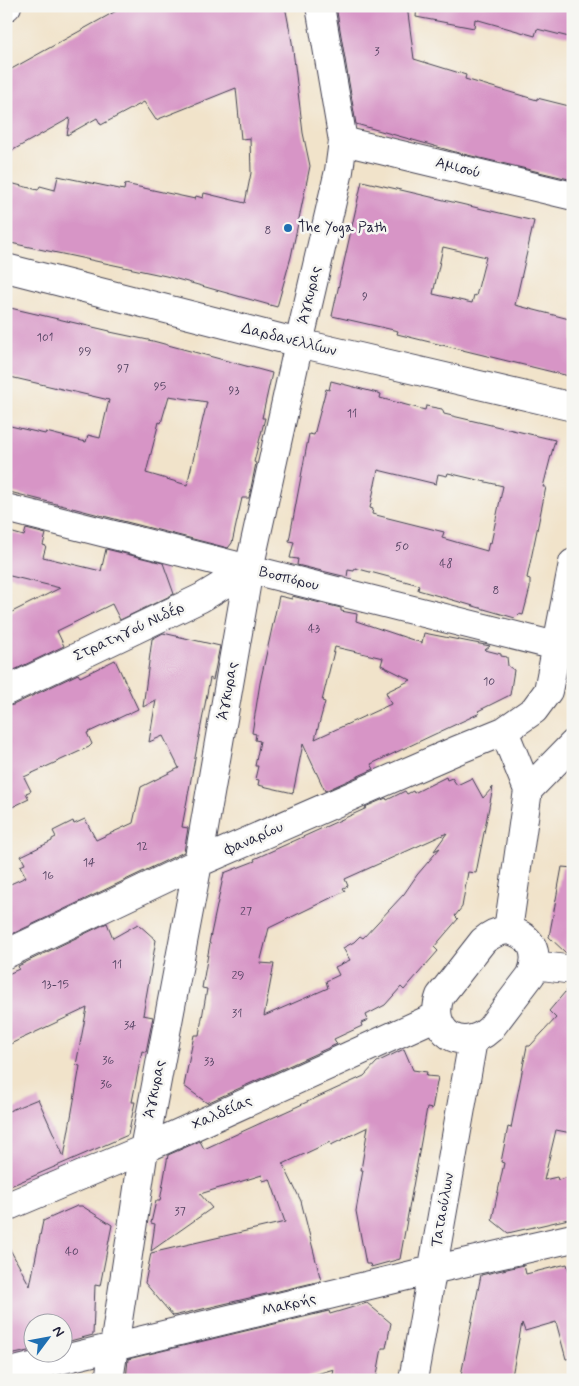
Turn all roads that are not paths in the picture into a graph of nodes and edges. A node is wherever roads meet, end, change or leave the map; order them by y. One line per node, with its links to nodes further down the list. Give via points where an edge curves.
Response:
1 (320, 6): 2 (street, Άγκυρας)
2 (343, 141): 3 (street, Αμισού); 5 (street, Άγκυρας)
3 (573, 196)
4 (6, 268): 5 (street, Δαρδανελλίων)
5 (299, 343): 6 (street, Δαρδανελλίων); 9 (street, Άγκυρας)
6 (573, 407)
7 (6, 508): 9 (street, Βοσπόρου)
8 (573, 563): 10 (street)
9 (249, 569): 10 (street, Βοσπόρου); 11 (street, Στρατηγού Νιδέρ, via 202,598); 15 (street, Άγκυρας)
10 (564, 648): 12 (street, via 548,691 534,710)
11 (6, 691)
12 (504, 730): 14 (street); 15 (street, Φαναρίου)
13 (573, 744): 14 (street)
14 (528, 790): 16 (street)
15 (198, 863): 17 (street, Φαναρίου); 22 (street, Άγκυρας)
16 (508, 930): 18 (street, via 525,937 532,945); 20 (street, via 499,931 483,941 440,996)
17 (6, 954)
18 (535, 965): 19 (street); 21 (street, via 532,974 490,1030)
19 (573, 970)
20 (437, 1016): 21 (street, via 447,1033 463,1041); 22 (street, Χαλδείας)
21 (473, 1040): 25 (street, Ταταούλων)
22 (144, 1149): 23 (street, Χαλδείας); 26 (street, Άγκυρας)
23 (6, 1208)
24 (573, 1238): 25 (street, Μακρής)
25 (432, 1270): 26 (street, Μακρής); 29 (street, Ταταούλων)
26 (114, 1347): 27 (street, Μακρής); 28 (street, Άγκυρας)
27 (6, 1373)
28 (109, 1380)
29 (413, 1380)

